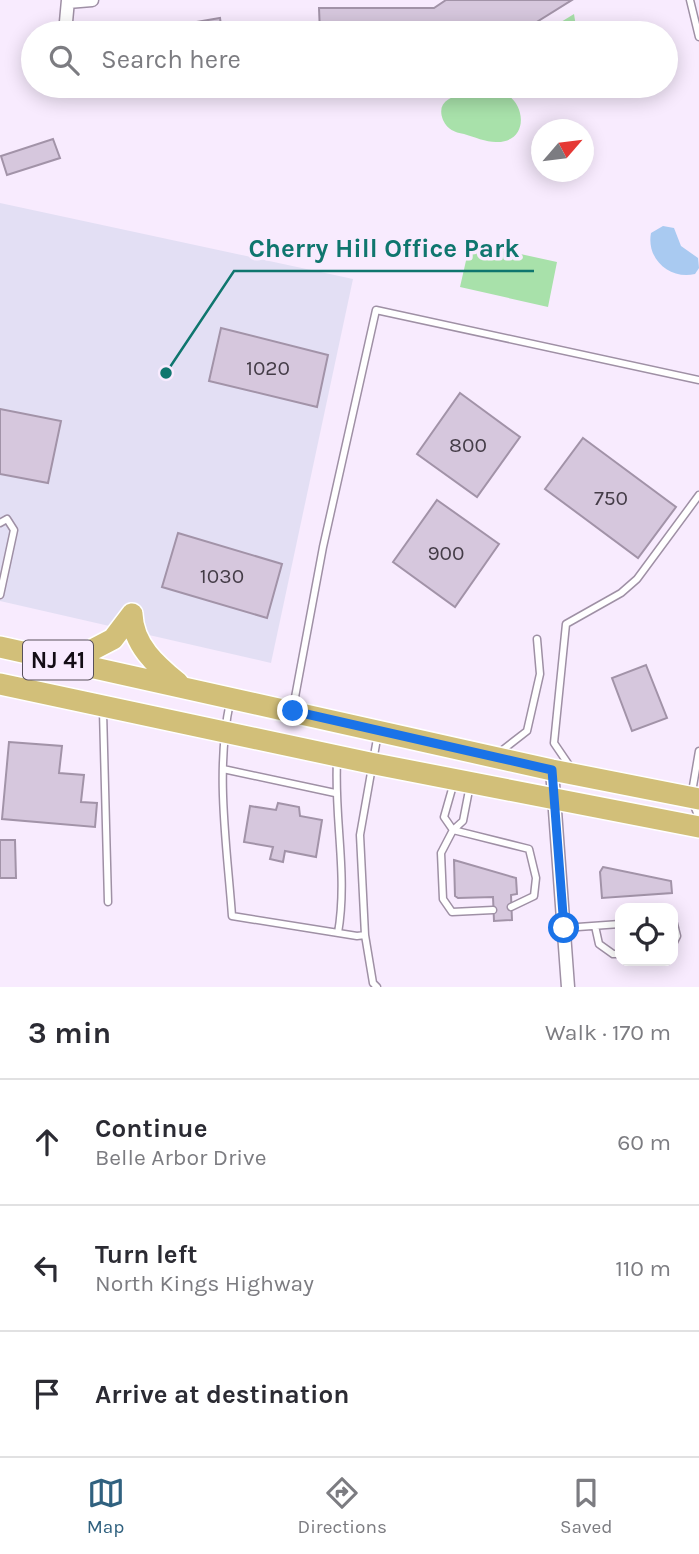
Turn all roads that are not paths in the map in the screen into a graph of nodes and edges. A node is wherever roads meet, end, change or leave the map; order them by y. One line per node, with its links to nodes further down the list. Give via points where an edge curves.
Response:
1 (92, 0): 3 (street)
2 (690, 0): 5 (lane)
3 (68, 1): 4 (street)
4 (66, 21)
5 (699, 37)
6 (699, 380): 17 (lane, via 376,310 323,547)
7 (699, 495): 26 (lane, via 637,579 566,624 554,743)
8 (0, 523): 9 (lane, via 7,519 14,530)
9 (0, 595)
10 (537, 639): 22 (lane, via 540,674 527,731)
11 (0, 648): 12 (main road, NJ 41)
12 (69, 662): 14 (main road, NJ 41); 14 (main road, via 113,639 132,614 132,626 149,657)
13 (0, 684): 16 (main road, NJ 41)
14 (182, 686): 15 (main road, NJ 41)
15 (232, 697): 17 (main road, NJ 41); 19 (lane)
16 (102, 706): 19 (main road, NJ 41); 34 (lane)
17 (293, 711): 18 (main road, NJ 41)
18 (378, 730): 22 (main road, NJ 41); 23 (lane)
19 (224, 732): 21 (main road, NJ 41); 24 (lane)
20 (699, 751): 29 (lane)
21 (337, 756): 23 (main road, NJ 41); 28 (lane)
22 (491, 756): 25 (main road, NJ 41)
23 (370, 763): 27 (main road, NJ 41); 41 (lane, via 360,835)
24 (223, 769): 28 (lane); 40 (lane, via 232,916)
25 (552, 770): 26 (main road, NJ 41); 30 (street)
26 (576, 775): 29 (main road, NJ 41)
27 (462, 782): 30 (main road, NJ 41); 33 (lane, via 463,821); 33 (lane, via 444,817)
28 (335, 793): 40 (lane, via 343,866)
29 (695, 798): 31 (lane)
30 (555, 800): 32 (main road, NJ 41); 39 (street)
31 (699, 818)
32 (699, 827)
33 (453, 830): 35 (lane, via 528,849 536,878 534,896); 36 (lane, via 441,853 443,899 452,912)
34 (108, 902)
35 (511, 907)
36 (493, 910)
37 (615, 924): 38 (lane)
38 (595, 926): 39 (lane); 42 (lane, via 599,944)
39 (564, 928): 44 (street)
40 (338, 933): 41 (lane)
41 (365, 935): 43 (lane)
42 (615, 953)
43 (377, 987)
44 (568, 987)

